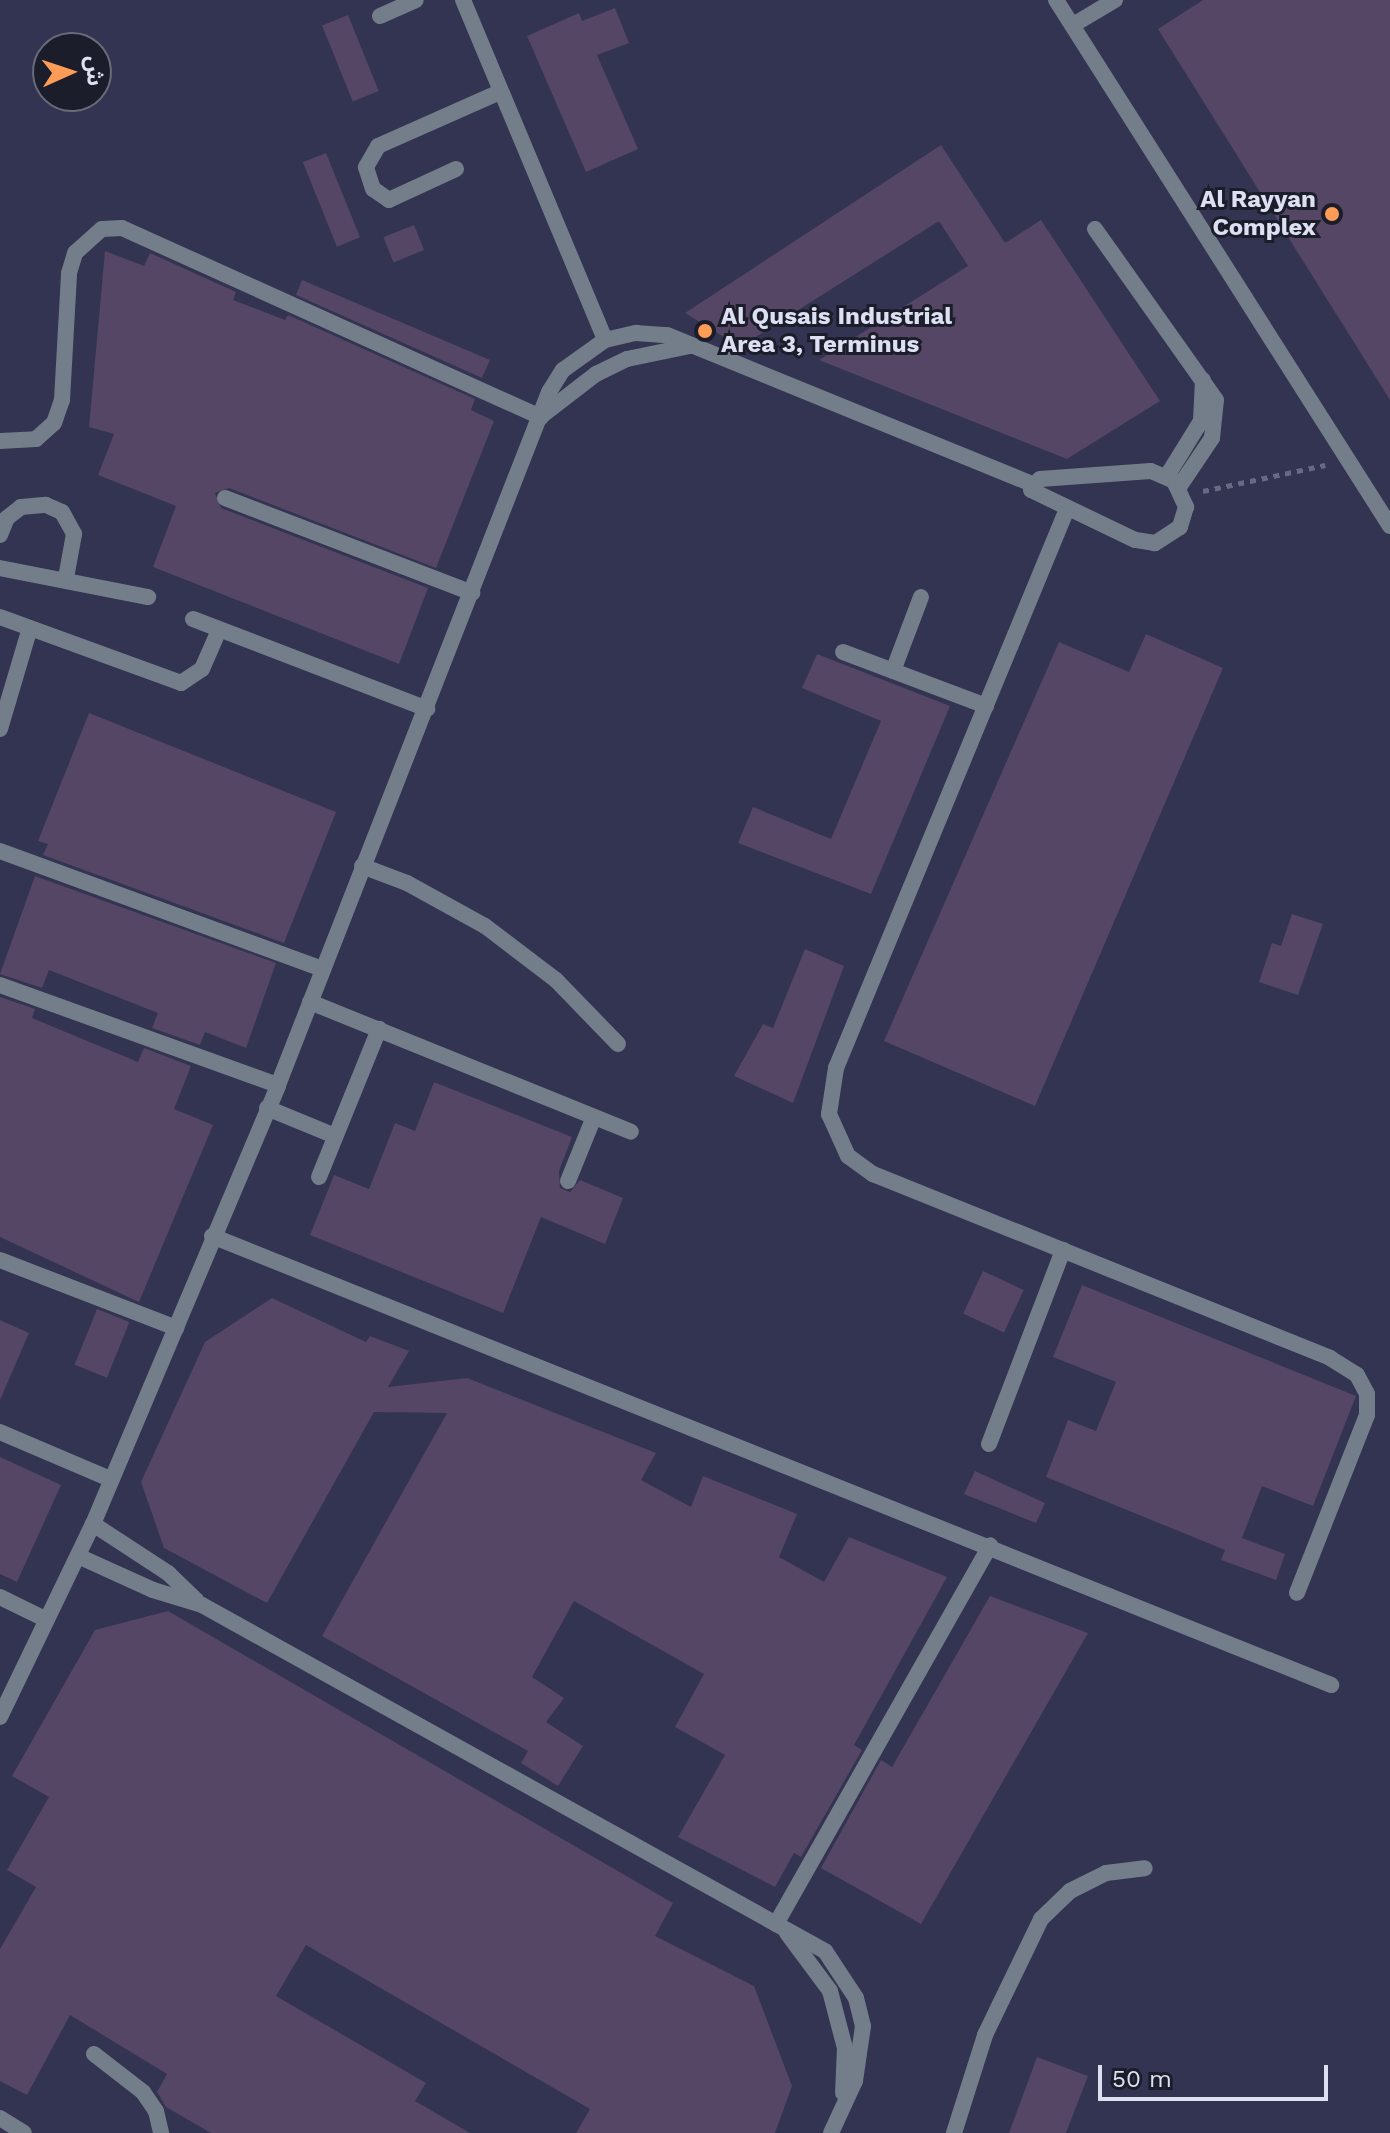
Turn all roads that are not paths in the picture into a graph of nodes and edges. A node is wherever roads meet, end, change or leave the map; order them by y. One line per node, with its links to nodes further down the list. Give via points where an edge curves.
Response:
1 (416, 0): 5 (street)
2 (463, 0): 7 (street)
3 (1056, 0): 6 (street)
4 (1115, 0): 6 (street)
5 (380, 16)
6 (1073, 25): 18 (street)
7 (500, 92): 8 (street, via 378,146 366,167 373,189 389,200); 10 (street)
8 (456, 169)
9 (1095, 229): 15 (street, via 1216,400 1217,426)
10 (605, 340): 11 (street, via 636,333 667,335); 12 (street, via 563,370)
11 (696, 346): 12 (street, via 627,359 586,380); 14 (street)
12 (541, 417): 13 (street, via 122,228 102,229 75,253 69,273 62,400 54,423 36,439); 22 (street)
13 (0, 441)
14 (1032, 484): 15 (street, via 1040,479 1151,471); 17 (street, via 1035,496)
15 (1176, 486): 17 (street, via 1180,527 1155,543 1135,540)
16 (225, 498): 22 (street)
17 (1067, 509): 31 (street)
18 (1390, 526)
19 (0, 535): 21 (street, via 7,518 21,507 46,505 62,512 74,534)
20 (0, 568): 21 (street)
21 (66, 578): 23 (street)
22 (472, 593): 32 (street)
23 (148, 597)
24 (921, 597): 30 (street)
25 (0, 617): 27 (street)
26 (193, 619): 28 (street)
27 (30, 628): 28 (street, via 181,683 202,669); 33 (street)
28 (219, 630): 32 (street)
29 (843, 652): 30 (street)
30 (893, 671): 31 (street)
31 (986, 706): 49 (street, via 836,1068 829,1114 848,1156 873,1174)
32 (427, 709): 35 (street)
33 (0, 729)
34 (0, 851): 36 (street)
35 (362, 866): 36 (street); 40 (street, via 446,903 497,934 556,980)
36 (323, 969): 38 (street)
37 (0, 985): 41 (street)
38 (310, 1002): 39 (street); 41 (street)
39 (379, 1029): 43 (street); 45 (street)
40 (618, 1044)
41 (278, 1085): 42 (street)
42 (267, 1108): 45 (street); 48 (street)
43 (594, 1117): 44 (street); 47 (street)
44 (631, 1132)
45 (335, 1136): 46 (street)
46 (319, 1177)
47 (568, 1181)
48 (212, 1236): 51 (street); 56 (street)
49 (1063, 1250): 53 (street); 58 (street, via 1340,1362 1364,1384 1367,1415)
50 (0, 1260): 51 (street)
51 (176, 1328): 54 (street)
52 (0, 1432): 54 (street)
53 (989, 1444)
54 (110, 1479): 55 (street)
55 (93, 1524): 57 (street); 60 (street, via 168,1573)
56 (990, 1545): 62 (street); 65 (street)
57 (78, 1556): 60 (street, via 153,1590); 61 (street)
58 (1297, 1593)
59 (0, 1597): 61 (street)
60 (202, 1605): 65 (street)
61 (47, 1620): 63 (street)
62 (1331, 1685)
63 (0, 1717)
64 (1145, 1868): 71 (street, via 1094,1879 1070,1891 1041,1919 985,2035)
65 (776, 1924): 70 (street, via 798,1943 830,1991 845,2048 841,2106)
66 (94, 2054): 69 (street, via 143,2092 156,2111)
67 (0, 2118): 68 (street)
68 (24, 2133)
69 (161, 2133)
70 (831, 2133)
71 (954, 2133)

